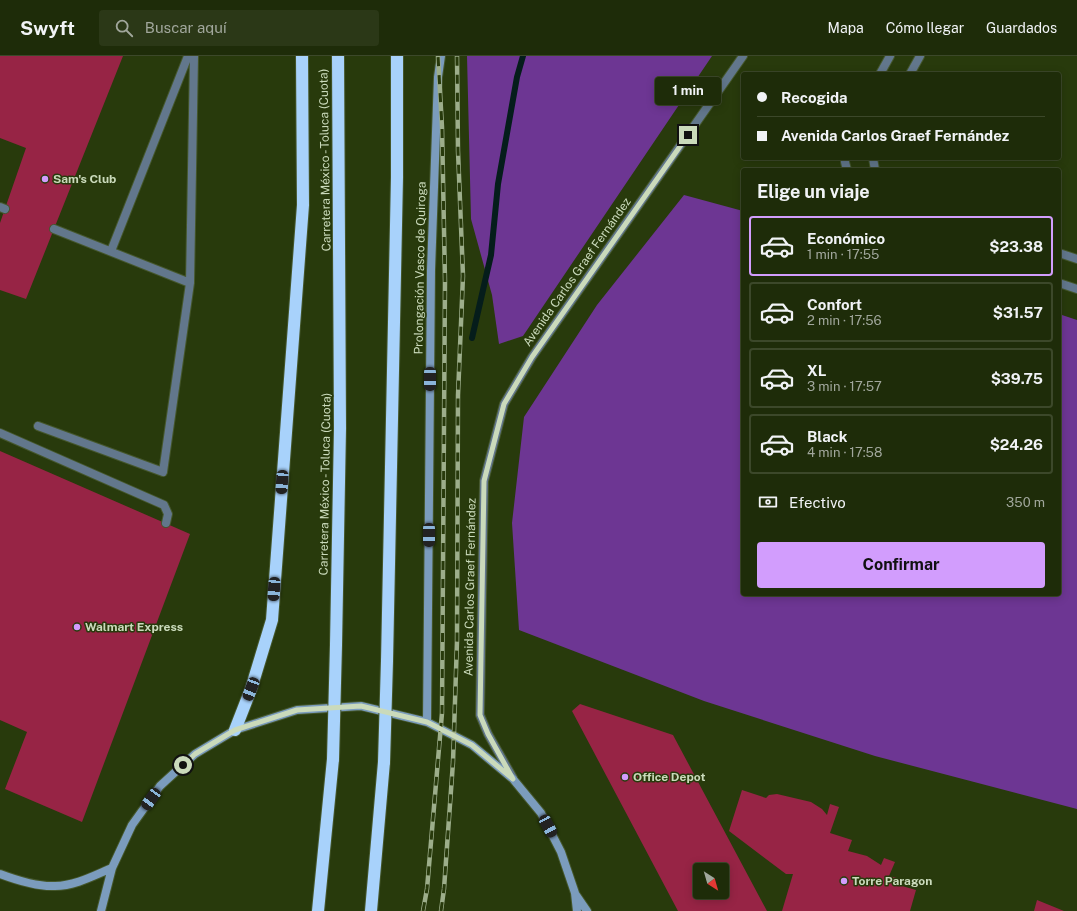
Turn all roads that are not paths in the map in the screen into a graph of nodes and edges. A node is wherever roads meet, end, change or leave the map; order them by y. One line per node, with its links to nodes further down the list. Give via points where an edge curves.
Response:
1 (188, 56): 13 (street)
2 (194, 56): 16 (street)
3 (302, 56): 23 (highway, via 303,205 272,620 251,689)
4 (338, 56): 29 (highway, Carretera México - Toluca (Cuota), bridge, via 340,428 336,645 333,759)
5 (397, 56): 30 (highway, bridge, via 397,185 384,762)
6 (441, 56): 22 (street, Prolongación Vasco de Quiroga, via 438,77 431,270)
7 (743, 56): 24 (street, Avenida Carlos Graef Fernández, via 532,357 504,404 484,481 480,715)
8 (890, 56): 10 (street)
9 (920, 56): 11 (street)
10 (881, 72)
11 (911, 72)
12 (54, 229): 13 (street)
13 (111, 251): 16 (street)
14 (1061, 254): 15 (street)
15 (1077, 259)
16 (190, 283): 19 (street, via 163,472)
17 (1061, 284): 18 (street)
18 (1077, 290)
19 (38, 426)
20 (0, 433): 21 (street, via 164,505 168,514)
21 (166, 523)
22 (427, 722): 23 (street, via 361,706 297,710); 24 (street, via 472,745)
23 (235, 730): 25 (street, via 195,754 160,786 132,825)
24 (513, 779): 27 (street, via 541,813 561,852)
25 (112, 868): 26 (street, via 84,881 56,886 20,881); 28 (street)
26 (0, 874)
27 (575, 893): 31 (street); 32 (street)
28 (101, 911)
29 (318, 911)
30 (371, 911)
31 (577, 911)
32 (587, 911)

